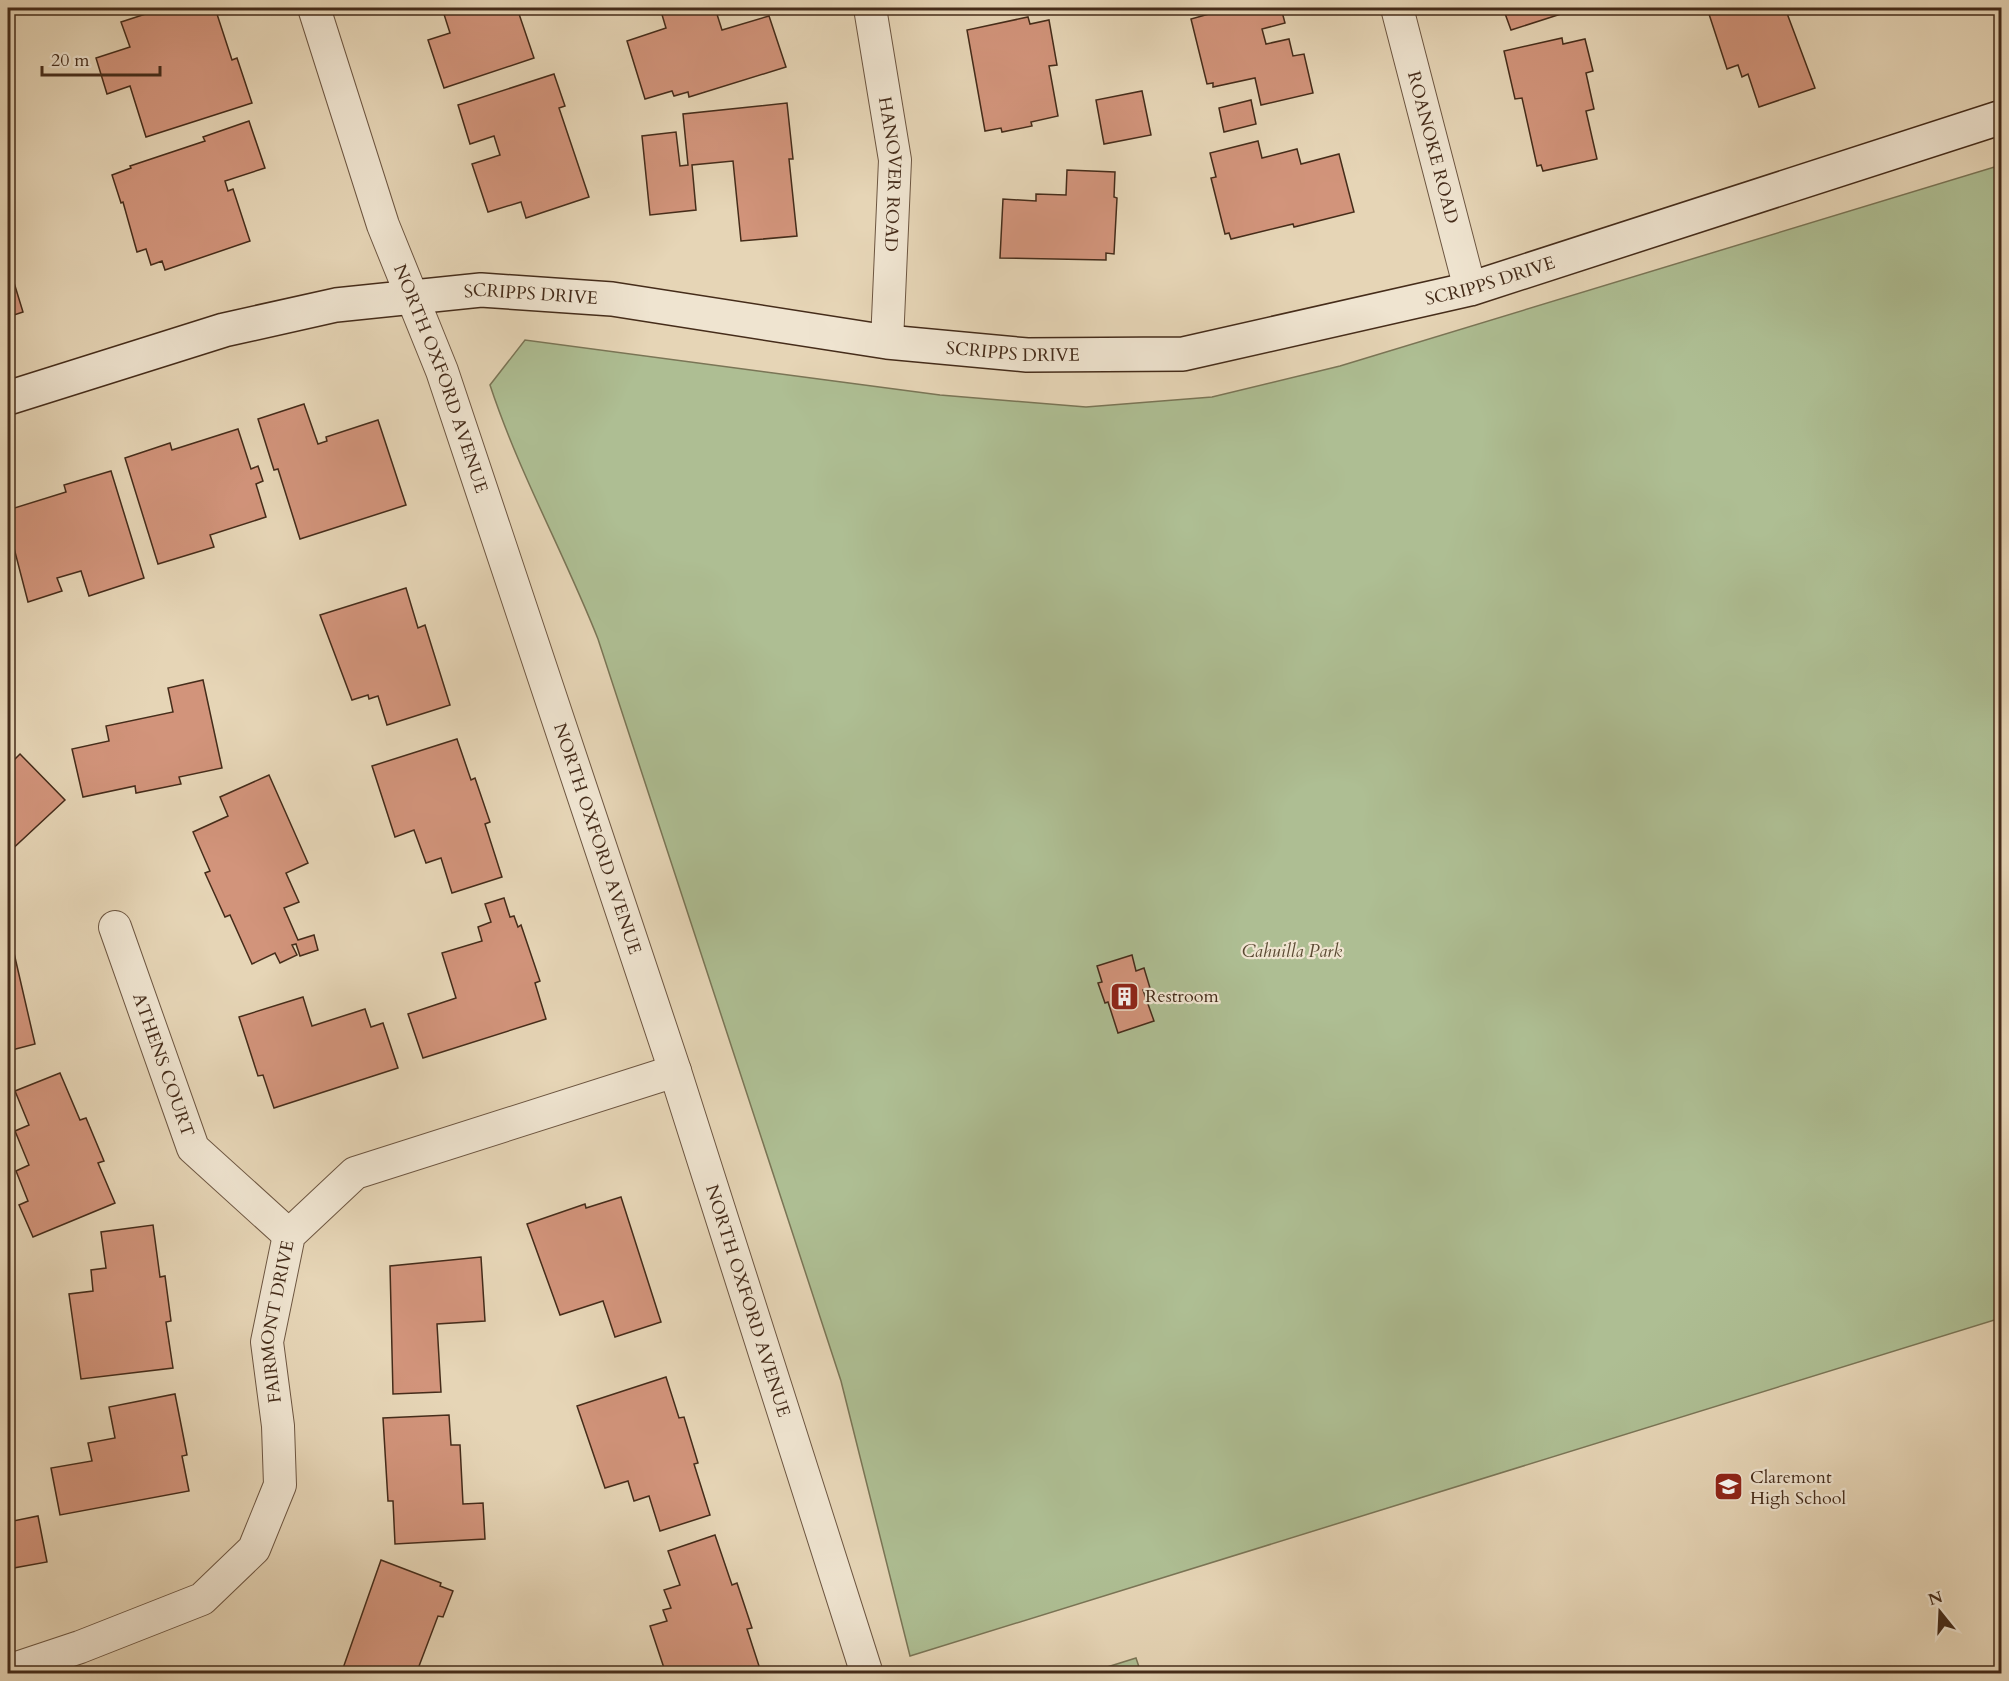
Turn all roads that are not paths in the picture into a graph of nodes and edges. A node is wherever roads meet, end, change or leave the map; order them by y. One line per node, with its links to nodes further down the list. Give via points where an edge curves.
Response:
1 (314, 8): 6 (street, NORTH OXFORD AVENUE, via 382,225)
2 (870, 8): 7 (street, HANOVER ROAD, via 895,160)
3 (1396, 8): 5 (street, ROANOKE ROAD)
4 (2001, 117): 5 (street, SCRIPPS DRIVE)
5 (1470, 289): 7 (street, SCRIPPS DRIVE, via 1183,354 1028,355)
6 (413, 297): 7 (street, SCRIPPS DRIVE, via 481,290 612,298); 8 (street, SCRIPPS DRIVE, via 336,305 224,330); 10 (street, NORTH OXFORD AVENUE, via 442,371)
7 (887, 342)
8 (8, 398)
9 (115, 927): 11 (street, ATHENS COURT, via 193,1148)
10 (675, 1071): 11 (street, FAIRMONT DRIVE, via 356,1173); 13 (street, NORTH OXFORD AVENUE)
11 (288, 1235): 12 (street, FAIRMONT DRIVE, via 267,1342 278,1426 280,1485 254,1550 202,1599)
12 (8, 1671)
13 (867, 1674)

